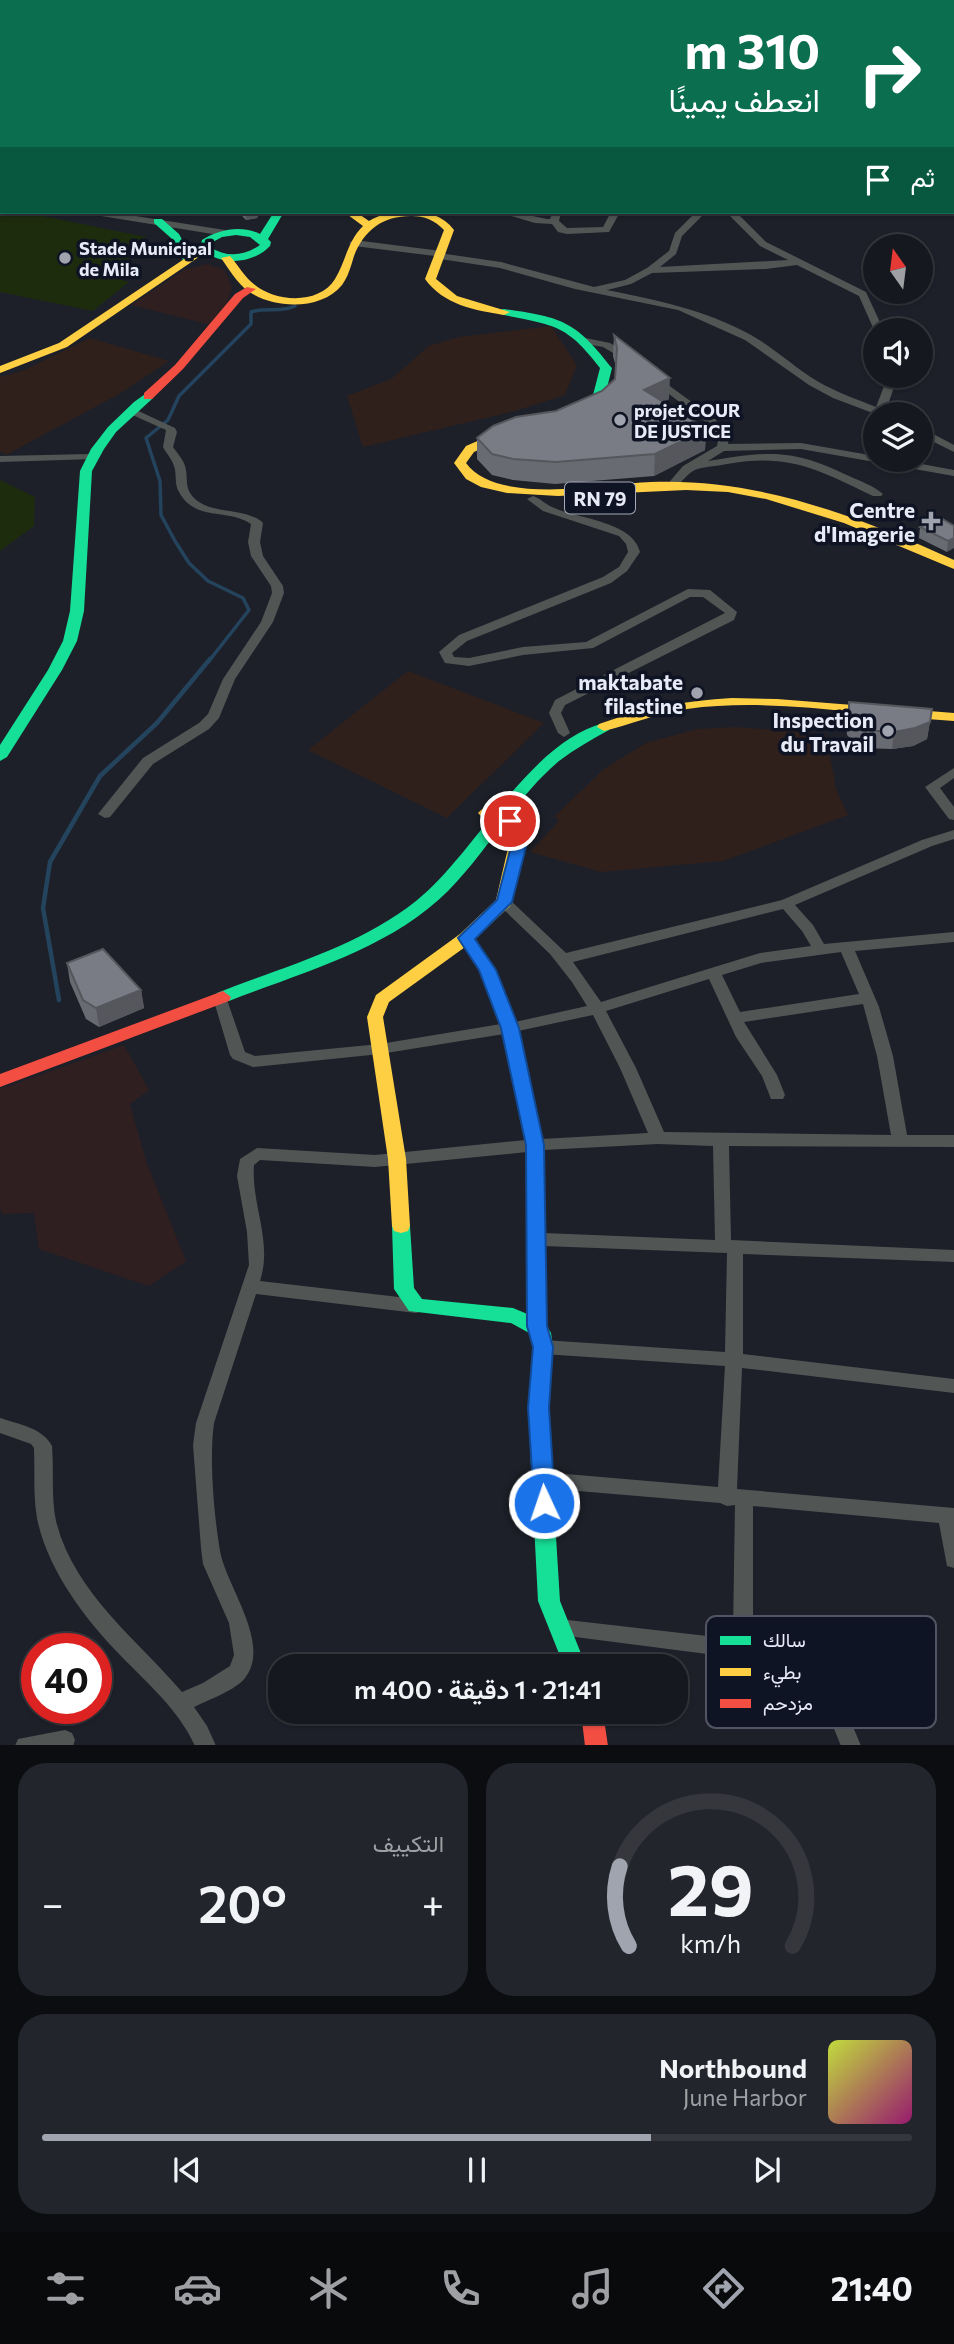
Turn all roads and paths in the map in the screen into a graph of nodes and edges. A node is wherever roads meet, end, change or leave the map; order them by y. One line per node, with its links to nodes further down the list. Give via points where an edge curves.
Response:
1 (109, 214): 12 (street)
2 (266, 214): 16 (main road)
3 (277, 214): 16 (main road)
4 (352, 214): 13 (main road)
5 (391, 214): 13 (main road)
6 (430, 214): 19 (main road, via 449,230)
7 (518, 214): 11 (street, via 535,222)
8 (614, 214): 11 (street, via 608,229 600,231 561,230)
9 (700, 214): 23 (street, via 678,235 673,252)
10 (733, 214): 21 (street, via 763,244)
11 (555, 216)
12 (158, 221): 14 (street); 22 (main road, via 175,236)
13 (369, 225): 17 (main road)
14 (191, 226): 15 (street); 18 (street)
15 (226, 233): 16 (main road, via 226,215); 18 (main road)
16 (255, 239): 20 (main road); 24 (main road)
17 (354, 243): 19 (street); 25 (main road, via 338,283 325,294 281,299)
18 (205, 245): 20 (main road, via 211,254); 22 (main road)
19 (441, 255): 26 (street, via 501,265); 28 (main road, via 430,279 439,294 550,319)
20 (224, 258): 22 (main road); 24 (main road)
21 (797, 262): 23 (street); 27 (street, via 863,294)
22 (184, 263): 29 (main road, via 63,345)
23 (650, 270): 26 (street, via 628,282)
24 (242, 274): 25 (main road)
25 (251, 289): 31 (main road, via 239,296 179,367)
26 (593, 290): 30 (street, via 708,318 749,338 813,383)
27 (873, 318)
28 (585, 341): 32 (main road, via 599,359 582,396); 34 (street, via 616,349 646,371 721,430)
29 (0, 370)
30 (863, 405)
31 (132, 411): 36 (main road); 50 (street, via 170,428 168,447 181,469 182,489 191,502 207,511 254,520 257,556 274,578 278,593 267,622 229,679 214,715 148,761)
32 (567, 413)
33 (933, 437): 35 (street)
34 (722, 448): 38 (street); 39 (street, via 801,446)
35 (954, 449)
36 (90, 457): 37 (street); 48 (main road, via 77,611 70,641)
37 (0, 459)
38 (693, 465): 40 (street); 41 (street, via 786,457 828,470)
39 (954, 473)
40 (671, 486): 42 (main road, RN 79, via 540,491 488,485 463,472 460,463 470,449 518,426 466,439 445,461 444,468 459,484); 43 (main road, RN 79, via 739,489 802,502)
41 (877, 494)
42 (533, 499): 44 (main road, RN 79, via 672,494 759,501 818,515); 47 (street, via 547,509 624,534 634,552 623,569 607,580 463,638 445,652 449,660 469,662 589,645 688,593 706,593 731,612 730,617 560,703 555,713)
43 (954, 565)
44 (954, 576)
45 (954, 710): 47 (main road, via 736,694 625,711)
46 (954, 717): 51 (main road, via 733,702 640,716 584,734 561,748)
47 (564, 733): 51 (main road, via 511,778)
48 (0, 757)
49 (954, 772): 52 (street, via 932,787)
50 (105, 814)
51 (493, 815): 54 (main road, via 517,827 519,835); 62 (main road, via 447,884 414,912 373,935); 68 (main road, via 407,902 376,921)
52 (954, 816)
53 (954, 834): 55 (street)
54 (504, 902): 57 (main road); 60 (street)
55 (786, 904): 59 (street); 60 (street)
56 (954, 937): 58 (street)
57 (466, 938): 66 (street, via 487,970); 67 (main road, via 382,999 375,1017)
58 (846, 946): 59 (street); 63 (street)
59 (820, 949): 61 (street)
60 (563, 959): 64 (street)
61 (713, 971): 64 (street); 65 (street)
62 (220, 998): 67 (street, via 242,1060); 68 (main road)
63 (868, 998): 65 (street); 72 (street, via 885,1056)
64 (598, 1008): 66 (street); 70 (street)
65 (735, 1018): 69 (street)
66 (510, 1028): 67 (street); 74 (street)
67 (380, 1049): 75 (main road)
68 (4, 1074)
69 (777, 1096)
70 (658, 1138): 71 (street); 74 (street)
71 (721, 1140): 72 (street); 77 (street)
72 (900, 1141): 73 (street)
73 (954, 1141)
74 (535, 1145): 75 (street); 76 (street)
75 (397, 1159): 79 (street, via 265,1154 250,1159 245,1175 257,1265); 80 (main road, via 404,1289)
76 (537, 1238): 77 (street); 81 (street)
77 (729, 1247): 78 (street); 83 (street)
78 (954, 1256)
79 (252, 1287): 80 (street); 94 (street, via 205,1423 202,1445 213,1564 239,1623 244,1655 239,1672)
80 (416, 1306): 81 (main road, via 513,1316)
81 (537, 1326): 82 (main road)
82 (543, 1347): 83 (street); 86 (main road, via 538,1408)
83 (734, 1360): 84 (street); 87 (street)
84 (954, 1386)
85 (0, 1425): 94 (street, via 37,1438 43,1446 47,1520 60,1555 89,1604)
86 (543, 1480): 87 (street); 91 (main road, via 549,1601)
87 (736, 1498): 88 (street); 90 (street)
88 (950, 1516): 89 (street)
89 (954, 1560)
90 (742, 1616)
91 (559, 1628): 92 (street); 93 (main road)
92 (706, 1645)
93 (570, 1654)
94 (178, 1704): 99 (street)
95 (594, 1724): 100 (main road)
96 (844, 1728): 101 (street)
97 (65, 1740): 98 (street)
98 (25, 1745)
99 (206, 1745)
100 (597, 1745)
101 (851, 1745)

